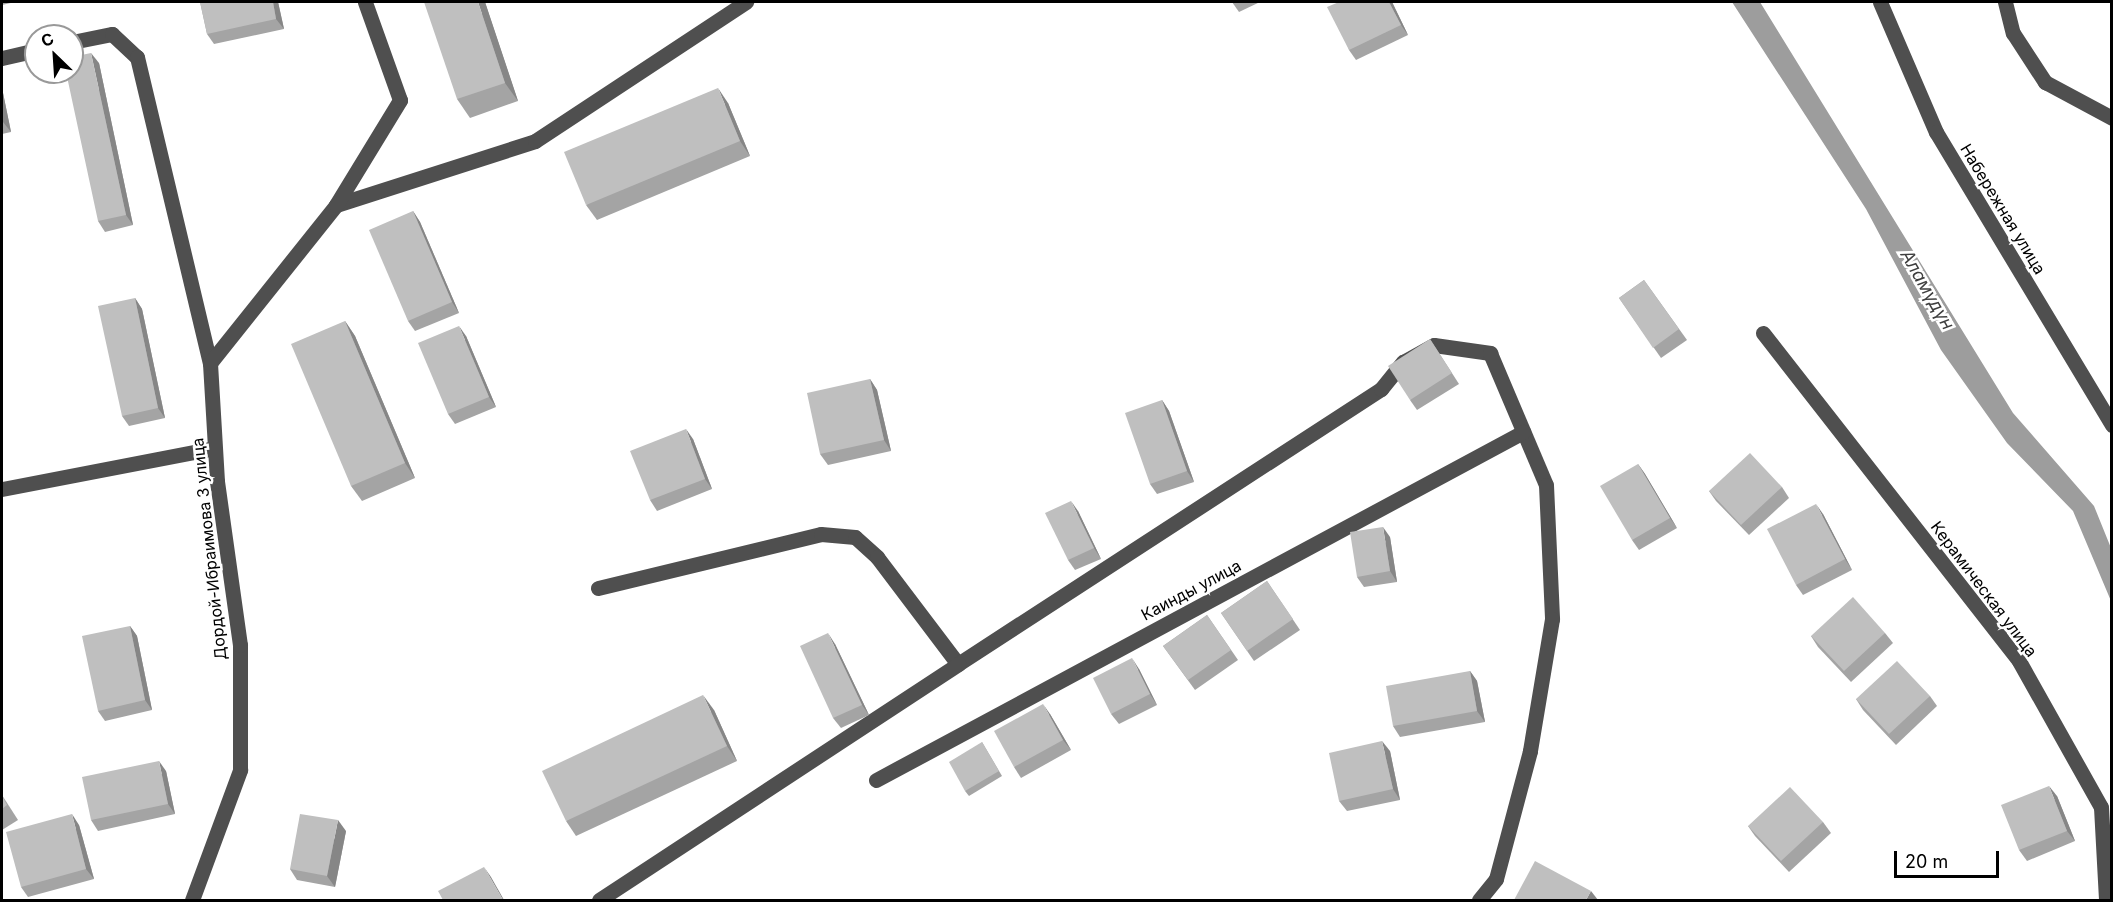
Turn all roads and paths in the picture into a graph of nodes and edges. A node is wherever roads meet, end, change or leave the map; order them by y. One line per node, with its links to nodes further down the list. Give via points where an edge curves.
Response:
1 (365, 2): 9 (street, via 400,100)
2 (746, 2): 9 (street, via 535,141)
3 (1880, 2): 12 (street, Набережная улица, via 1936,132)
4 (2005, 2): 8 (street, via 2013,33 2045,82)
5 (84, 40): 11 (street, Дордой-Ибраимова 3 улица, via 112,34 137,57)
6 (24, 53): 7 (street)
7 (2, 58)
8 (2112, 118)
9 (336, 205): 11 (street)
10 (1763, 333): 22 (street, Керамическая улица, via 2019,661 2101,807)
11 (210, 363): 14 (street, Дордой-Ибраимова 3 улица)
12 (2112, 425)
13 (1523, 432): 17 (street, via 1490,353 1434,345 1403,362 1381,389); 18 (street, Каинды улица); 21 (street, via 1546,485 1552,619 1530,751 1496,879)
14 (214, 448): 15 (street); 19 (street, Дордой-Ибраимова 3 улица, via 240,645 240,770)
15 (2, 489)
16 (598, 588): 17 (street, via 820,534 855,537 878,557)
17 (958, 664): 20 (street)
18 (876, 780)
19 (192, 900)
20 (599, 900)
21 (1479, 900)
22 (2106, 900)

